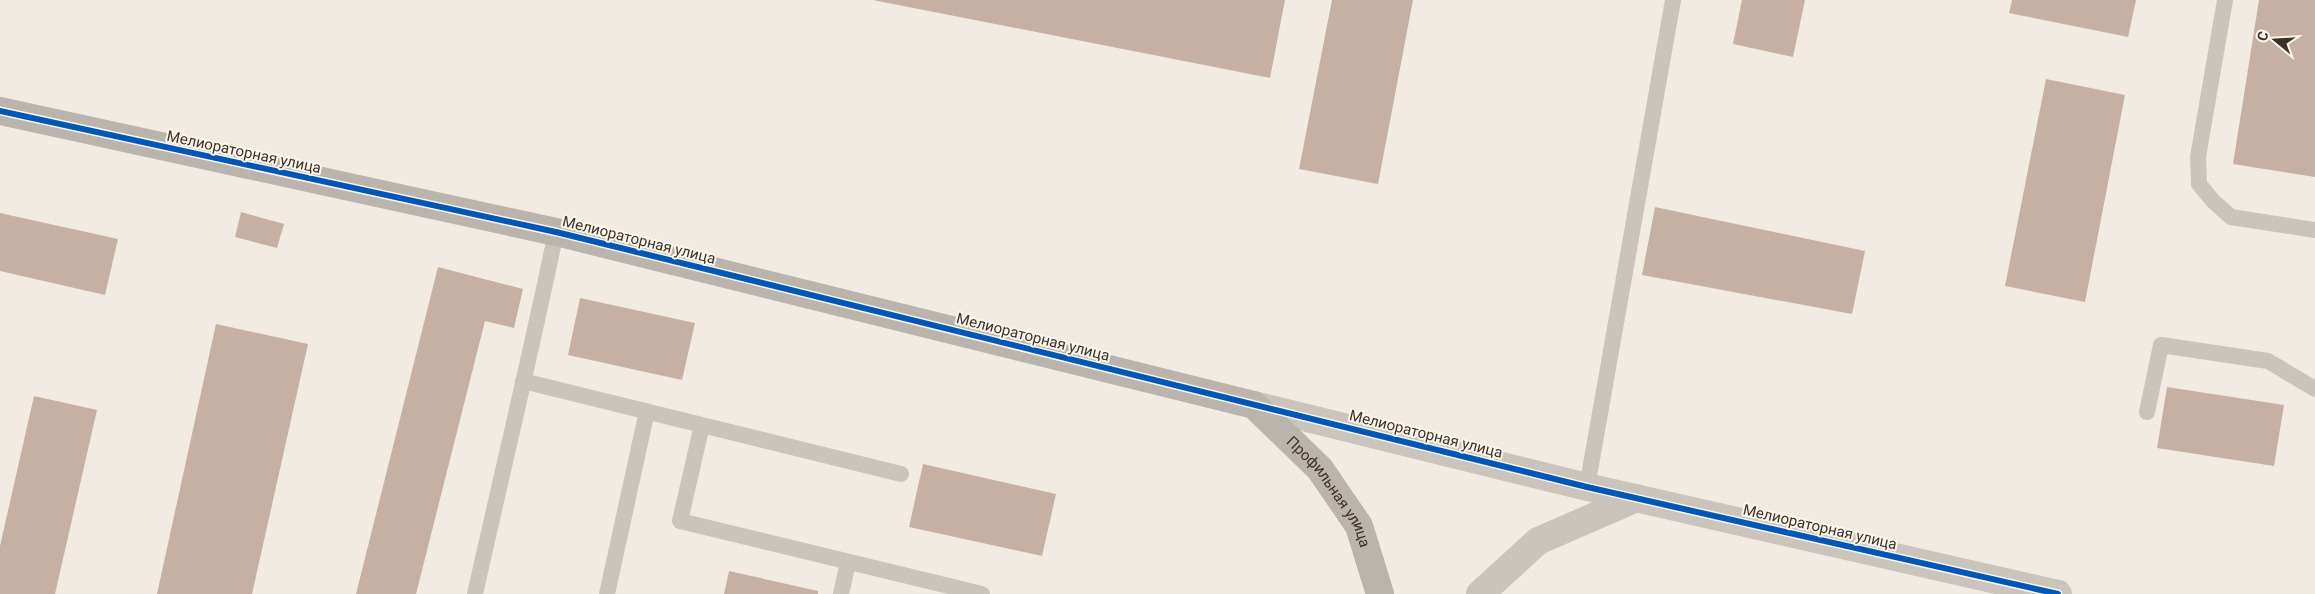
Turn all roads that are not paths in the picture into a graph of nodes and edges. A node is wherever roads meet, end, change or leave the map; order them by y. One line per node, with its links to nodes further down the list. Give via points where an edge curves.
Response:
1 (1673, 0): 13 (lane)
2 (2225, 0): 4 (lane, via 2198,158 2199,184 2231,217)
3 (0, 111): 5 (street, Мелиораторная улица)
4 (2315, 230)
5 (556, 232): 6 (lane); 8 (street, Мелиораторная улица)
6 (523, 380): 9 (lane); 17 (lane)
7 (2315, 389): 10 (lane, via 2268,361 2161,345)
8 (1254, 405): 13 (street, Мелиораторная улица); 20 (street, Профильная улица, via 1320,469 1359,526)
9 (647, 411): 11 (lane); 18 (lane)
10 (2147, 412)
11 (702, 425): 12 (lane); 15 (lane, via 680,521)
12 (901, 474)
13 (1587, 487): 14 (street, Мелиораторная улица)
14 (1637, 498): 21 (street, via 1538,541); 22 (street, Мелиораторная улица)
15 (848, 562): 16 (lane); 19 (lane)
16 (975, 593)
17 (475, 594)
18 (607, 594)
19 (841, 594)
20 (1380, 594)
21 (1480, 594)
22 (2058, 594)

